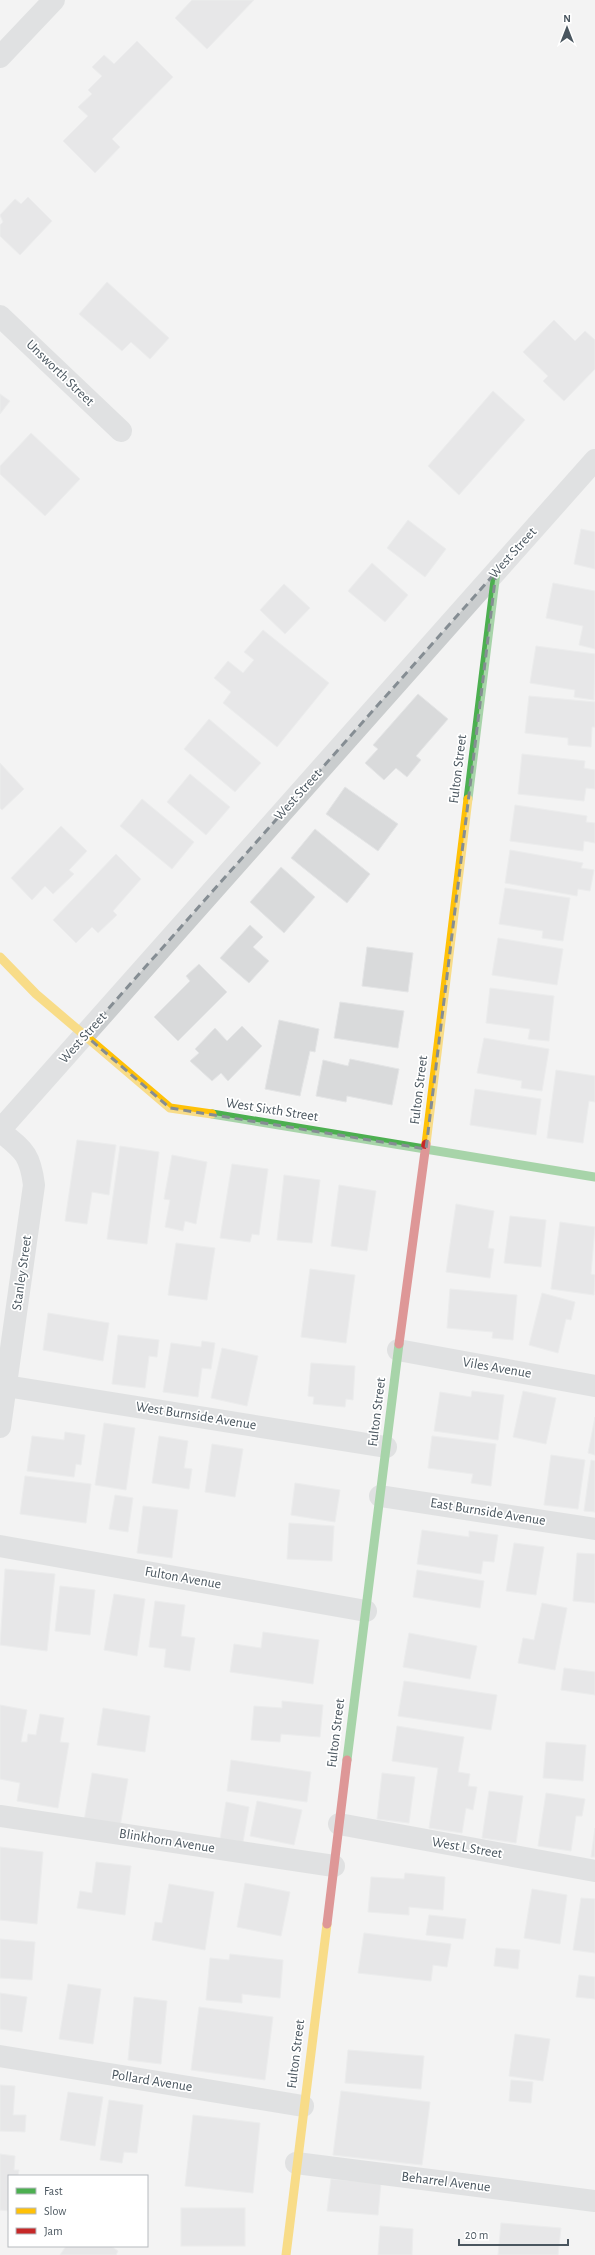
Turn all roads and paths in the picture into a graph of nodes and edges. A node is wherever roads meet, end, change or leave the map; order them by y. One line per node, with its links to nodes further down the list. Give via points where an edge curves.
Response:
1 (54, 0): 2 (street)
2 (0, 57)
3 (0, 316): 4 (street, Unsworth Street)
4 (121, 431)
5 (595, 460): 6 (street, West Street)
6 (496, 572): 8 (street, West Street); 10 (street, Fulton Street)
7 (0, 957): 8 (street, West Sixth Street, via 36,994)
8 (85, 1035): 9 (street, West Street); 10 (street, West Sixth Street, via 170,1108)
9 (0, 1131): 13 (street, Stanley Street, via 25,1152 32,1170 34,1185)
10 (426, 1149): 11 (street, West Sixth Street); 12 (street, Fulton Street)
11 (595, 1177)
12 (398, 1350): 14 (street, Viles Avenue); 16 (street, Fulton Street)
13 (6, 1386): 15 (street, Stanley Street); 16 (street, West Burnside Avenue)
14 (595, 1386)
15 (0, 1427)
16 (386, 1447): 17 (street, Fulton Street)
17 (380, 1496): 18 (street, East Burnside Avenue); 20 (street, Fulton Street)
18 (595, 1529)
19 (0, 1546): 20 (street, Fulton Avenue)
20 (366, 1611): 22 (street, Fulton Street)
21 (0, 1816): 23 (street, Blinkhorn Avenue)
22 (339, 1824): 23 (street, Fulton Street); 24 (street, West L Street)
23 (334, 1866): 26 (street, Fulton Street)
24 (595, 1871)
25 (0, 2056): 26 (street, Pollard Avenue)
26 (304, 2106): 27 (street, Fulton Street)
27 (296, 2163): 28 (street, Beharrel Avenue); 29 (street, Fulton Street)
28 (595, 2201)
29 (286, 2255)

